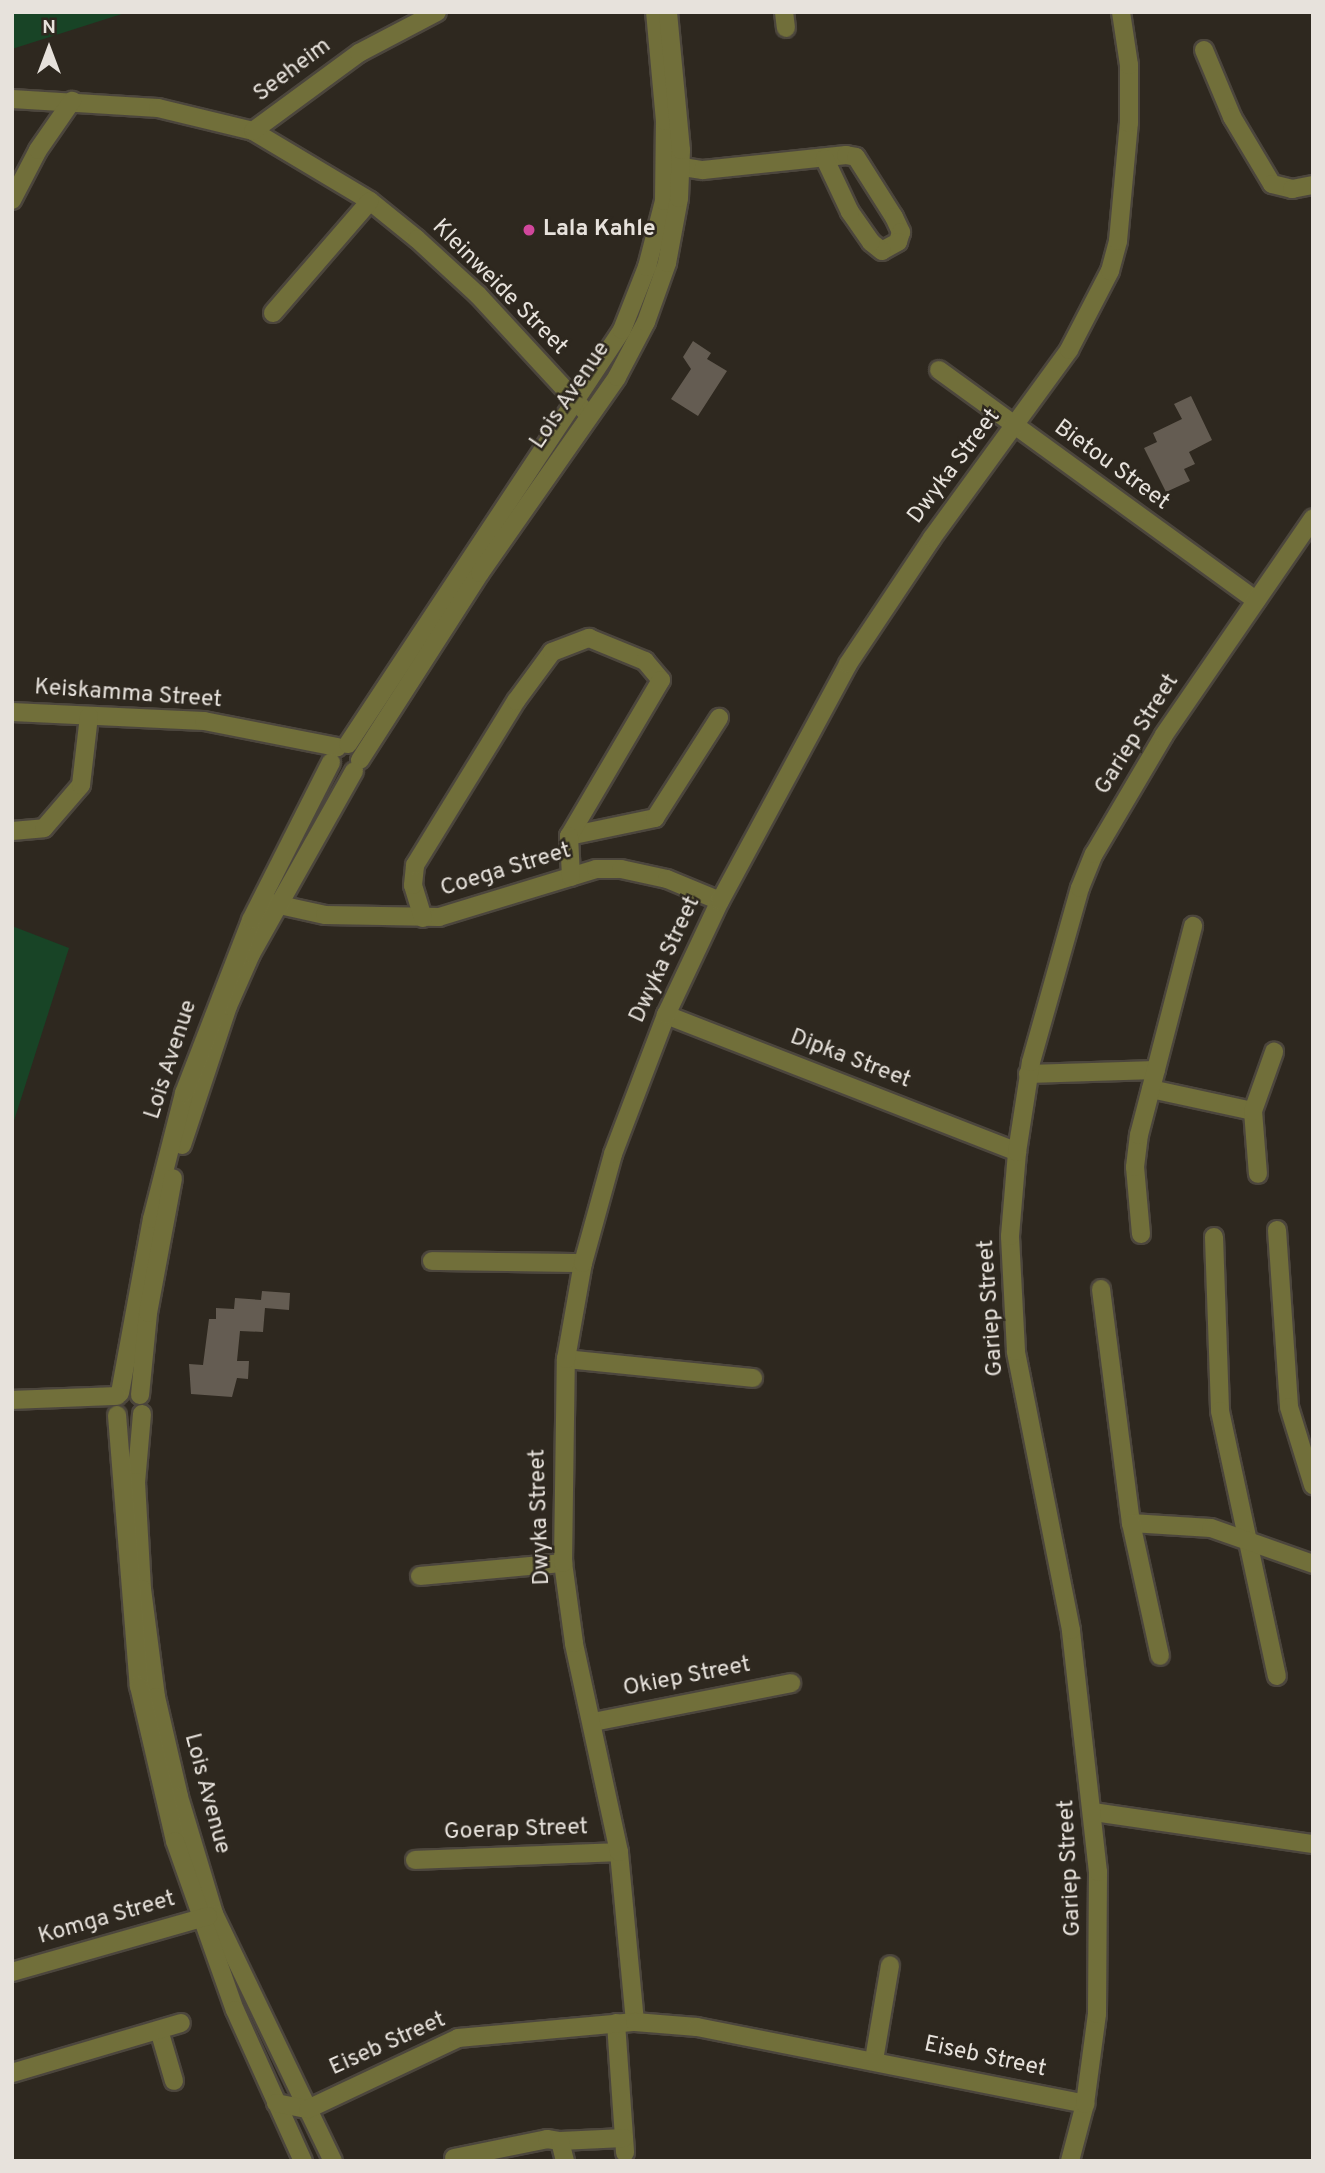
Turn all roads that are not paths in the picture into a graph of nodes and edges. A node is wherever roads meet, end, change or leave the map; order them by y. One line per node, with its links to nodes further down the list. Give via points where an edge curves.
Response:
1 (437, 12): 8 (street, Seeheim, via 359,53)
2 (655, 12): 10 (street, Lois Avenue)
3 (668, 12): 10 (street, Lois Avenue)
4 (1121, 12): 17 (street, Dwyka Street, via 1129,65 1129,123 1118,241 1092,311)
5 (1204, 50): 11 (street, via 1232,117 1272,184 1292,189)
6 (12, 99): 7 (street, Kleinweide Street)
7 (72, 101): 8 (street, Kleinweide Street, via 158,108); 12 (street, via 38,150)
8 (253, 131): 13 (street, Kleinweide Street)
9 (825, 159): 9 (street, via 846,155 860,160 894,216 901,232 898,242 882,251 871,242 850,212); 10 (street)
10 (673, 166): 16 (street, Lois Avenue, via 675,230 646,322 617,377)
11 (1313, 185)
12 (12, 200)
13 (370, 201): 14 (street); 16 (street, Kleinweide Street, via 478,295)
14 (272, 313)
15 (939, 370): 17 (street, Bietou Street)
16 (583, 410): 23 (street, Lois Avenue); 24 (street, Lois Avenue)
17 (1016, 428): 19 (street, Bietou Street); 28 (street, Dwyka Street, via 932,538 848,664)
18 (1313, 518): 19 (street, Gariep Street)
19 (1256, 600): 35 (street, Gariep Street, via 1164,734 1094,854 1059,958)
20 (12, 712): 21 (street, Keiskamma Street)
21 (89, 716): 23 (street, Keiskamma Street, via 204,721 282,736); 25 (street, via 81,785 44,828)
22 (719, 718): 26 (street, via 655,818)
23 (337, 753): 24 (street, via 357,750); 24 (street, Keiskamma Street, via 340,772); 29 (street, Lois Avenue)
24 (357, 765): 29 (street, Lois Avenue)
25 (12, 831)
26 (569, 836): 27 (street); 30 (street, via 661,680 645,661 589,638 552,652 516,701 415,865 413,885)
27 (571, 877): 28 (street, Coega Street, via 596,869 643,872); 30 (street, Coega Street, via 469,910)
28 (720, 901): 32 (street, Dwyka Street)
29 (268, 904): 30 (street, Coega Street, via 325,915); 48 (street, Lois Avenue, via 174,1174 148,1313); 50 (street, Lois Avenue, via 184,1093 152,1219)
30 (423, 918)
31 (1193, 926): 34 (street)
32 (666, 1014): 38 (street, Dipka Street); 44 (street, Dwyka Street, via 613,1154)
33 (1274, 1052): 37 (street)
34 (1156, 1070): 35 (street); 36 (street)
35 (1028, 1074): 38 (street, Gariep Street)
36 (1151, 1089): 37 (street); 41 (street, via 1135,1167)
37 (1253, 1111): 39 (street)
38 (1017, 1152): 62 (street, Gariep Street, via 1010,1236 1016,1351 1071,1630)
39 (1258, 1174)
40 (1277, 1230): 52 (street, via 1289,1407)
41 (1141, 1234)
42 (1214, 1237): 54 (street, via 1220,1411)
43 (432, 1261): 44 (street)
44 (583, 1262): 46 (street, Dwyka Street)
45 (1101, 1289): 53 (street)
46 (566, 1359): 47 (street); 55 (street, Dwyka Street)
47 (753, 1378)
48 (140, 1395): 50 (street, via 130,1390); 51 (street, Lois Avenue, via 145,1405)
49 (12, 1400): 50 (street)
50 (117, 1404): 51 (street, via 130,1421); 66 (street, Lois Avenue, via 139,1686)
51 (142, 1414): 66 (street, Lois Avenue, via 137,1504 147,1639)
52 (1313, 1485)
53 (1132, 1523): 54 (street, via 1211,1528); 58 (street)
54 (1250, 1542): 56 (street); 59 (street)
55 (563, 1563): 57 (street); 61 (street, Dwyka Street)
56 (1313, 1564)
57 (420, 1576)
58 (1160, 1656)
59 (1277, 1676)
60 (791, 1683): 61 (street, Okiep Street)
61 (593, 1722): 64 (street, Dwyka Street)
62 (1093, 1812): 63 (street); 77 (street, Gariep Street, via 1100,1964)
63 (1313, 1843)
64 (619, 1852): 65 (street, Goerap Street); 69 (street, Dwyka Street)
65 (415, 1860)
66 (207, 1916): 68 (street, Komga Street); 76 (street, Lois Avenue); 78 (street, Lois Avenue)
67 (890, 1965): 73 (street)
68 (12, 1972)
69 (635, 2022): 71 (street, Eiseb Street); 73 (street, Eiseb Street, via 696,2027)
70 (181, 2023): 72 (street)
71 (616, 2023): 78 (street, Eiseb Street, via 458,2038); 80 (street, via 624,2145)
72 (159, 2030): 74 (street); 75 (street)
73 (874, 2060): 77 (street, Eiseb Street)
74 (12, 2073)
75 (173, 2081)
76 (276, 2103): 78 (street); 79 (street, Lois Avenue)
77 (1086, 2104): 85 (street, Gariep Street)
78 (308, 2109): 79 (street); 83 (street, Lois Avenue)
79 (293, 2140): 82 (street, Lois Avenue)
80 (560, 2141): 81 (street, via 547,2139); 84 (street)
81 (454, 2158)
82 (303, 2161)
83 (333, 2161)
84 (565, 2161)
85 (1070, 2161)

